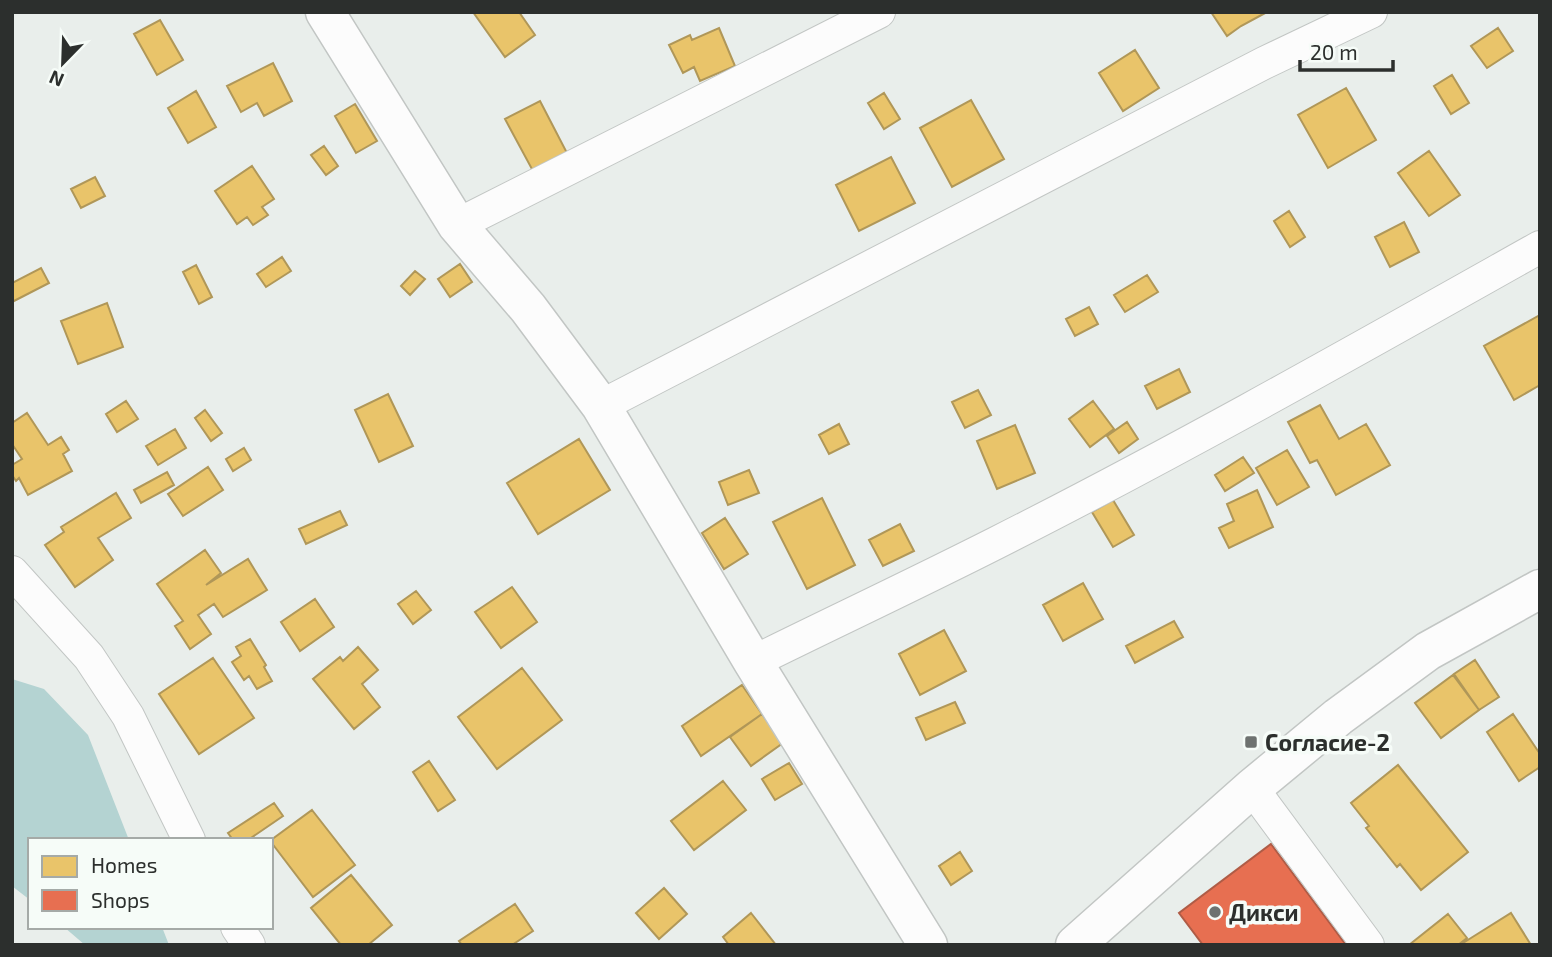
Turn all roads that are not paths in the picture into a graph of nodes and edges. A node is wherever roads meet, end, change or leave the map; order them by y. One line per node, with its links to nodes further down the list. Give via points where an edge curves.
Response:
1 (325, 12): 4 (street)
2 (879, 12): 4 (street)
3 (1371, 12): 6 (street)
4 (457, 225): 6 (street, via 528,308)
5 (1540, 247): 9 (street, via 1077,501)
6 (601, 406): 9 (street)
7 (12, 572): 11 (street, via 89,657 128,716)
8 (1540, 589): 10 (street, via 1428,651)
9 (753, 662): 14 (street)
10 (1252, 788): 15 (street); 16 (street)
11 (188, 838)
12 (238, 929): 13 (street)
13 (249, 945)
14 (928, 945)
15 (1075, 945)
16 (1368, 945)

